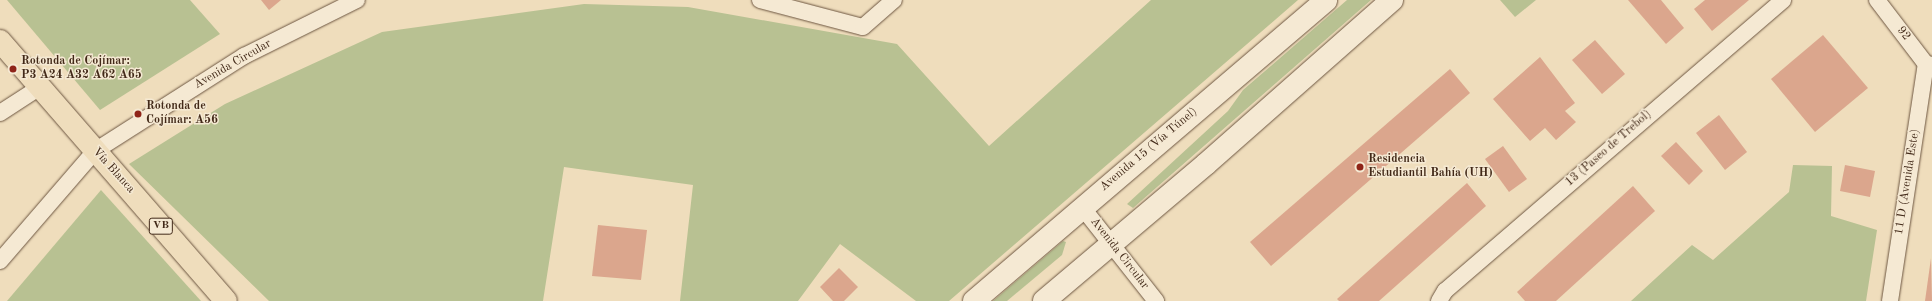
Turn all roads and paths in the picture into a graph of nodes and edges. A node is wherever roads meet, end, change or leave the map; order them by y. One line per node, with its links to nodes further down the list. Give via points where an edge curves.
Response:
1 (357, 0): 12 (street, Avenida Circular, via 244,56)
2 (760, 0): 3 (street, via 863,27)
3 (894, 0)
4 (1326, 0): 13 (main road, Avenida 15 (Vía Túnel))
5 (1392, 0): 14 (main road)
6 (1783, 0): 20 (street, 13 (Paseo de Trebol), via 1445,290)
7 (1877, 0): 9 (street, 92)
8 (0, 41): 10 (main road, Vía Blanca / VB)
9 (1929, 64): 21 (street, 11 D (Avenida Este))
10 (40, 87): 11 (street); 12 (main road, Vía Blanca / VB)
11 (0, 113)
12 (96, 151): 15 (street, Avenida Circular); 16 (main road, Vía Blanca / VB)
13 (1082, 207): 14 (street, Avenida Circular); 17 (main road, Avenida 15 (Vía Túnel))
14 (1112, 244): 18 (main road); 19 (street, Avenida Circular)
15 (0, 261)
16 (226, 301)
17 (974, 301)
18 (1044, 301)
19 (1156, 301)
20 (1439, 301)
21 (1890, 301)

